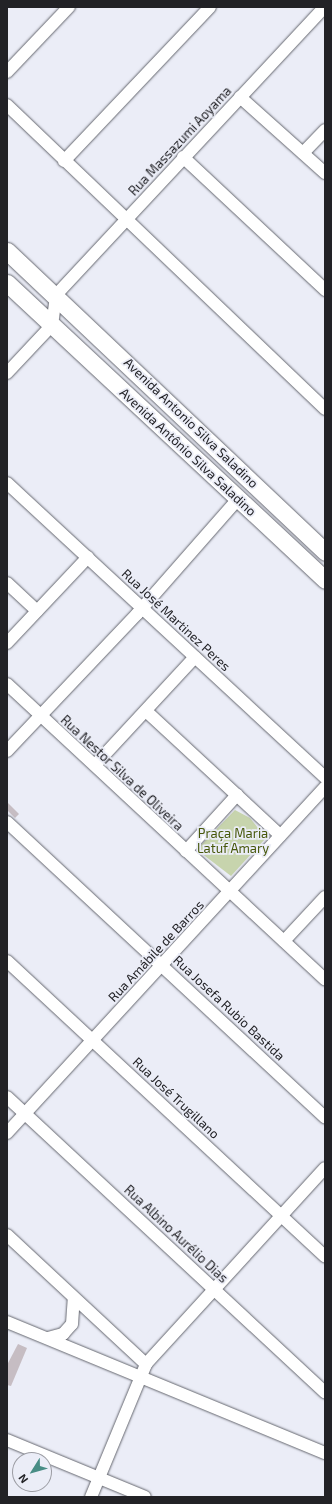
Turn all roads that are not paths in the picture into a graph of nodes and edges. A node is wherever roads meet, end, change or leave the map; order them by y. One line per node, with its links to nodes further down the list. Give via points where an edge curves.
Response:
1 (69, 7): 4 (street)
2 (210, 7): 10 (street)
3 (325, 7): 5 (street, Rua Massazumi Aoyama)
4 (7, 72)
5 (240, 97): 8 (street); 9 (street, Rua Massazumi Aoyama)
6 (7, 105): 10 (street)
7 (325, 130): 8 (street)
8 (303, 153): 11 (street)
9 (183, 157): 12 (street, Rua Massazumi Aoyama); 15 (street)
10 (64, 161): 12 (street)
11 (325, 173)
12 (125, 221): 16 (street, Rua Massazumi Aoyama); 19 (street)
13 (7, 251): 16 (main road, Avenida Antonio Silva Saladino)
14 (7, 283): 17 (main road)
15 (325, 290)
16 (56, 295): 17 (street); 22 (main road, Avenida Antonio Silva Saladino)
17 (52, 325): 18 (street); 21 (main road, Avenida Antônio Silva Saladino)
18 (7, 373)
19 (325, 409)
20 (7, 483): 23 (street, Rua José Martinez Peres)
21 (238, 499): 22 (main road, via 247,497 260,501); 24 (main road, Avenida Antônio Silva Saladino); 26 (street)
22 (325, 552)
23 (88, 557): 26 (street, Rua José Martinez Peres); 27 (street)
24 (325, 580)
25 (7, 583): 27 (street)
26 (142, 608): 29 (street, Rua José Martinez Peres); 32 (street)
27 (37, 611): 28 (street)
28 (7, 643)
29 (195, 657): 31 (street); 35 (street, Rua José Martinez Peres)
30 (7, 684): 32 (street, Rua Nestor Silva de Oliveira)
31 (146, 711): 34 (street); 37 (street)
32 (40, 716): 33 (street); 34 (street, Rua Nestor Silva de Oliveira)
33 (7, 751)
34 (95, 765): 40 (street, Rua Nestor Silva de Oliveira)
35 (325, 777)
36 (325, 787): 39 (street, Rua Amábile de Barros)
37 (237, 795): 39 (street); 40 (street)
38 (7, 822): 45 (street, Rua Josefa Rubio Bastida)
39 (280, 835): 41 (street, Rua Amábile de Barros)
40 (186, 851): 41 (street, Rua Nestor Silva de Oliveira)
41 (230, 891): 43 (street, Rua Nestor Silva de Oliveira); 45 (street, Rua Amábile de Barros)
42 (325, 897): 43 (street)
43 (284, 941): 46 (street, Rua Nestor Silva de Oliveira)
44 (7, 961): 47 (street, Rua José Trugillano)
45 (162, 965): 47 (street, Rua Amábile de Barros); 50 (street, Rua Josefa Rubio Bastida)
46 (325, 979)
47 (92, 1040): 49 (street, Rua Amábile de Barros); 53 (street, Rua José Trugillano)
48 (7, 1096): 49 (street, Rua Albino Aurélio Dias)
49 (25, 1113): 51 (street, Rua Amábile de Barros); 56 (street, Rua Albino Aurélio Dias)
50 (325, 1118)
51 (7, 1133)
52 (325, 1168): 53 (street)
53 (281, 1216): 55 (street, Rua José Trugillano); 56 (street)
54 (7, 1235): 57 (street)
55 (325, 1256)
56 (214, 1288): 60 (street); 62 (street, Rua Albino Aurélio Dias)
57 (74, 1298): 59 (street, via 72,1324 63,1334); 60 (street)
58 (7, 1322): 59 (street)
59 (48, 1338): 61 (street)
60 (146, 1364): 61 (street)
61 (140, 1378): 64 (street); 65 (street)
62 (325, 1392)
63 (7, 1440): 65 (street)
64 (322, 1450)
65 (99, 1478): 66 (street); 67 (street)
66 (91, 1497)
67 (146, 1497)

